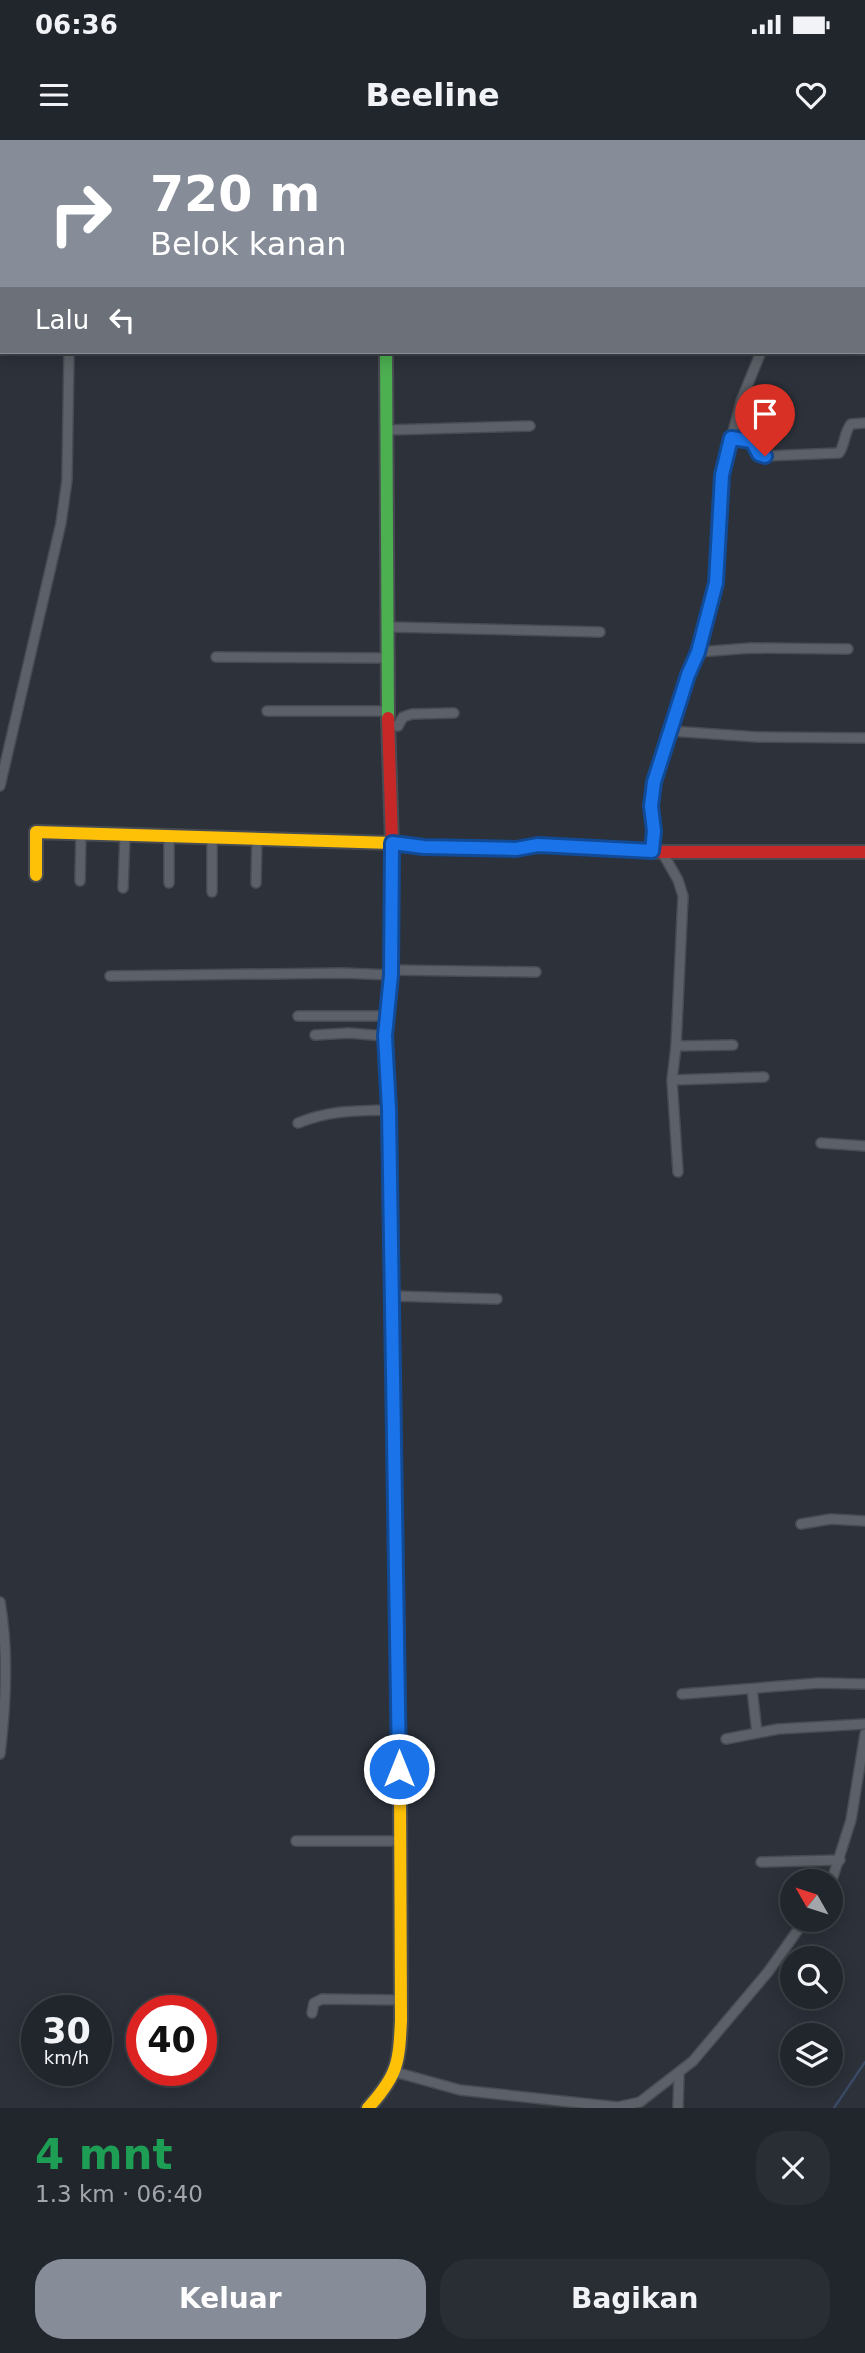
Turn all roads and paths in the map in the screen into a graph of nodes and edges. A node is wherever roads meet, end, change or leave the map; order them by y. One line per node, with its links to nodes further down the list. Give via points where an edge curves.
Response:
1 (69, 354): 20 (street, via 67,480 62,512)
2 (386, 354): 6 (street)
3 (760, 354): 7 (street)
4 (865, 424): 7 (street, via 848,427 839,453 765,456 752,441)
5 (530, 426): 6 (street)
6 (387, 430): 8 (street)
7 (731, 438): 11 (street, via 722,475 716,583)
8 (389, 626): 9 (street); 13 (street)
9 (600, 632)
10 (848, 649): 11 (street)
11 (698, 652): 18 (street)
12 (216, 657): 13 (street)
13 (388, 657): 15 (street)
14 (267, 711): 15 (street)
15 (388, 711): 17 (street)
16 (454, 713): 17 (street, via 405,715 398,726)
17 (389, 725): 26 (street)
18 (671, 731): 19 (street); 27 (street, via 652,799)
19 (865, 738)
20 (0, 786)
21 (81, 833): 22 (street); 29 (street, via 36,832); 30 (street)
22 (125, 834): 23 (street); 33 (street)
23 (169, 835): 24 (street); 31 (street)
24 (212, 836): 25 (street); 34 (street)
25 (257, 838): 26 (street); 32 (street)
26 (392, 843): 27 (street); 36 (street)
27 (657, 851): 28 (street); 43 (street, via 678,880 683,896)
28 (865, 852)
29 (36, 875)
30 (80, 881)
31 (169, 883)
32 (256, 883)
33 (123, 887)
34 (212, 892)
35 (536, 972): 36 (street)
36 (391, 973): 37 (street); 39 (street)
37 (110, 975)
38 (298, 1016): 39 (street)
39 (387, 1016): 41 (street)
40 (315, 1035): 41 (street)
41 (385, 1036): 46 (street)
42 (733, 1045): 43 (street)
43 (676, 1046): 45 (street)
44 (764, 1077): 45 (street)
45 (672, 1080): 50 (street)
46 (389, 1110): 47 (street, via 337,1111); 51 (street)
47 (298, 1123)
48 (821, 1143): 49 (street)
49 (865, 1146)
50 (678, 1172)
51 (392, 1296): 52 (street); 64 (street)
52 (497, 1299)
53 (865, 1521): 54 (street, via 831,1519)
54 (801, 1524)
55 (0, 1602): 63 (street, via 6,1673)
56 (865, 1685): 57 (street)
57 (752, 1689): 58 (street); 60 (street)
58 (682, 1694)
59 (865, 1724): 60 (street)
60 (757, 1733): 62 (street)
61 (865, 1734): 66 (street)
62 (726, 1739)
63 (0, 1754)
64 (399, 1841): 65 (street); 70 (street)
65 (296, 1842)
66 (840, 1860): 67 (street); 68 (street)
67 (761, 1862)
68 (836, 1869)
69 (796, 1932): 73 (street, via 768,1972)
70 (400, 2000): 71 (street, via 322,1999 314,2003); 72 (street)
71 (313, 2013)
72 (395, 2072): 73 (street, via 460,2090 618,2107 640,2102); 74 (street)
73 (679, 2072): 75 (street)
74 (368, 2108)
75 (678, 2108)

